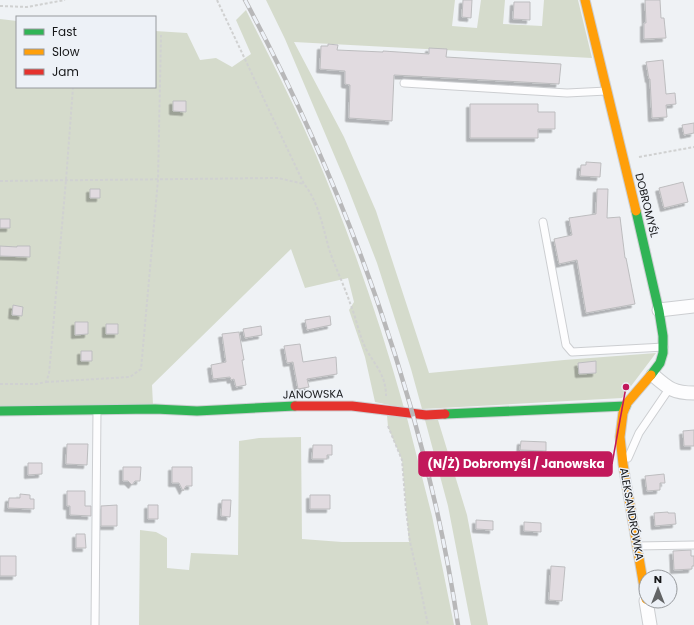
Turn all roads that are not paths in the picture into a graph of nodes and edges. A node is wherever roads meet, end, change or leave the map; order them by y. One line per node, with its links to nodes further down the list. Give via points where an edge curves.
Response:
1 (585, 0): 3 (street, DOBROMYŚL)
2 (404, 83): 3 (lane, via 567,93)
3 (607, 91): 6 (street, DOBROMYŚL)
4 (543, 222): 7 (lane, via 566,345 572,352)
5 (694, 306): 6 (street)
6 (659, 310): 7 (street, DOBROMYŚL)
7 (664, 347): 8 (street, DOBROMYŚL, via 660,364)
8 (653, 374): 9 (street); 11 (street, DOBROMYŚL)
9 (669, 389): 10 (street); 14 (lane, via 640,433 629,453)
10 (694, 393)
11 (626, 406): 12 (street, JANOWSKA, via 426,415 352,406 313,405 197,411); 14 (street, ALEKSANDRÓWKA, via 621,428)
12 (97, 410): 13 (street, JANOWSKA); 19 (lane)
13 (0, 411)
14 (624, 470): 16 (street, ALEKSANDRÓWKA)
15 (694, 545): 16 (lane)
16 (637, 546): 17 (street, ALEKSANDRÓWKA)
17 (641, 569)
18 (647, 609): 20 (street, ALEKSANDRÓWKA)
19 (95, 625)
20 (650, 625)

